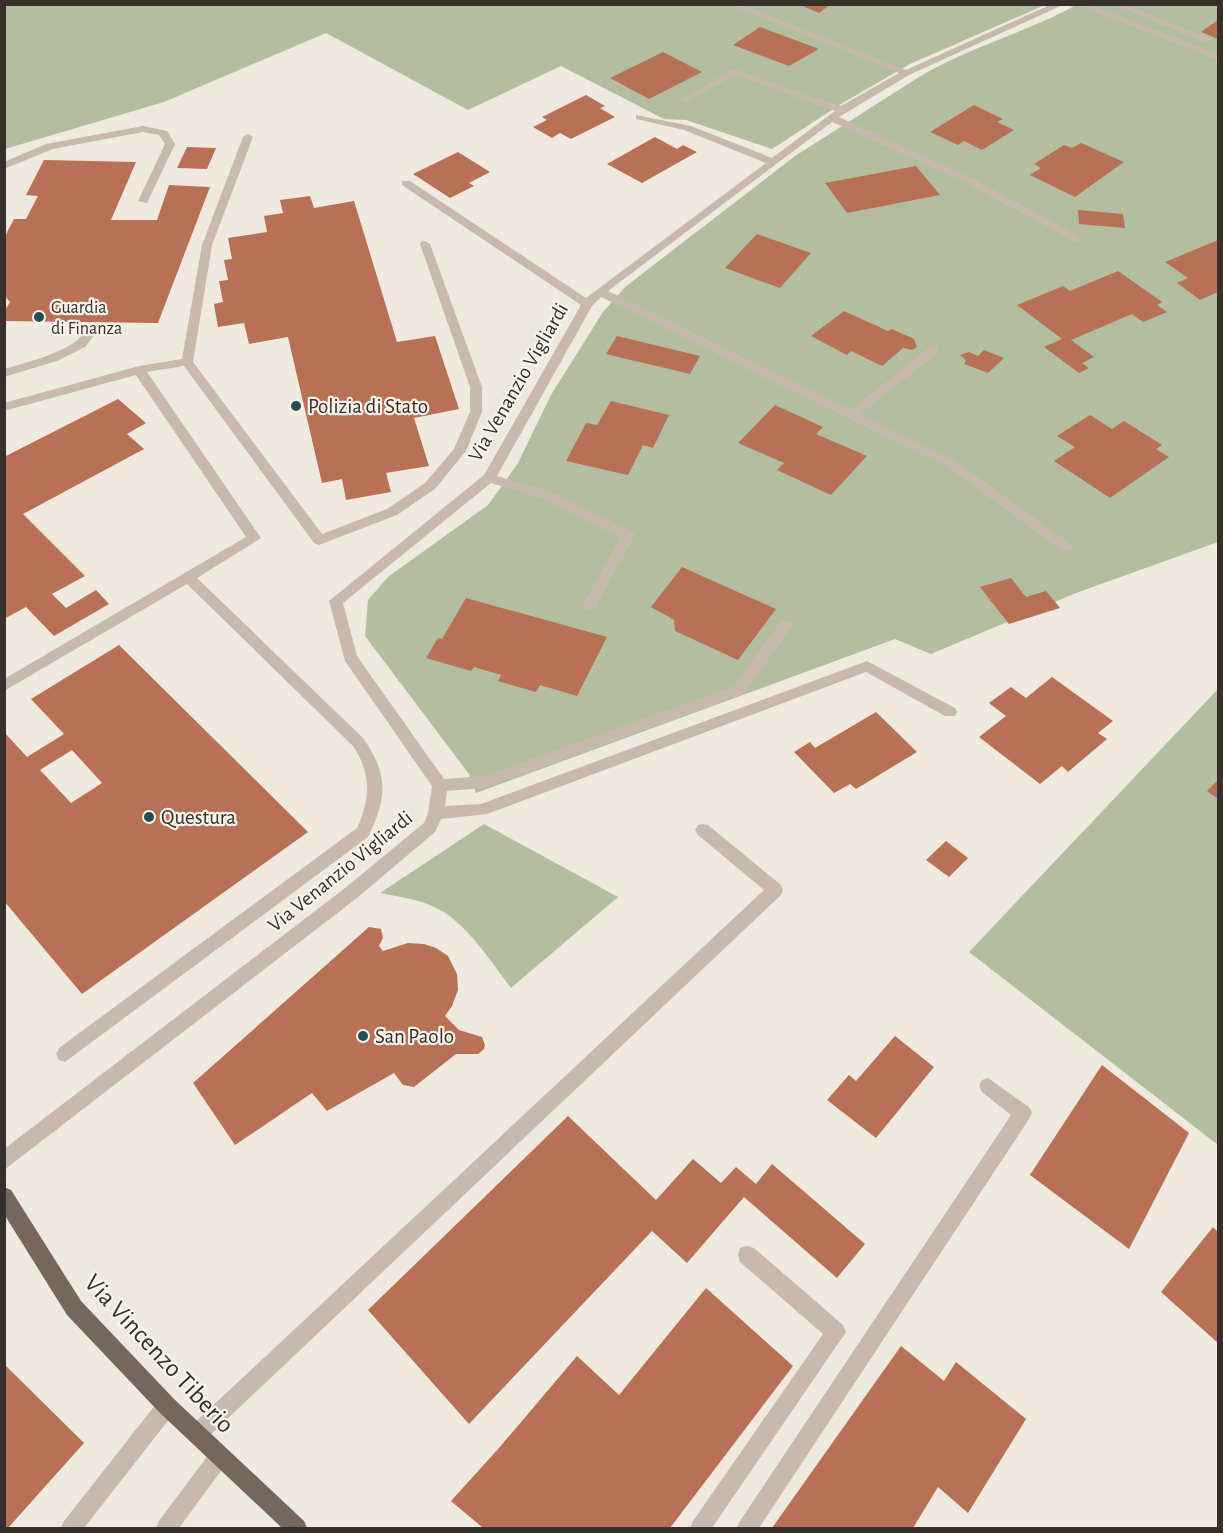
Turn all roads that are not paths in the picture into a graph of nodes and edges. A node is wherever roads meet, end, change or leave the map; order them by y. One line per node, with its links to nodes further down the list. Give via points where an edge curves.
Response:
1 (732, 4): 7 (street)
2 (1061, 4): 7 (street, Via Venanzio Vigliardi)
3 (1079, 4): 6 (street)
4 (1116, 4): 5 (street)
5 (1208, 40)
6 (1218, 57)
7 (906, 73): 9 (street, Via Venanzio Vigliardi)
8 (684, 100): 9 (street, via 734,72)
9 (837, 114): 12 (street, Via Venanzio Vigliardi); 16 (street)
10 (639, 117): 12 (street, via 687,128)
11 (248, 137): 22 (street, via 207,244)
12 (773, 162): 18 (street, Via Venanzio Vigliardi)
13 (4, 166): 15 (street, via 50,146 143,129 164,133 170,144)
14 (406, 183): 19 (street)
15 (143, 201)
16 (1077, 239)
17 (425, 244): 22 (street, via 476,387 476,412 460,451 430,486 392,512 319,540)
18 (600, 292): 19 (street, Via Venanzio Vigliardi); 26 (street)
19 (587, 304): 27 (street, Via Venanzio Vigliardi)
20 (95, 327): 24 (street, via 81,344 53,358)
21 (934, 350): 26 (street)
22 (187, 362): 23 (street)
23 (140, 370): 25 (street); 29 (street, via 254,537)
24 (4, 373)
25 (4, 407)
26 (853, 414): 28 (street, via 952,464)
27 (489, 478): 30 (street, via 549,496 628,535); 34 (street, Via Venanzio Vigliardi, via 336,601 350,657)
28 (1066, 548)
29 (188, 577): 32 (street); 37 (street, via 358,742 376,776 372,814 363,832)
30 (590, 605)
31 (786, 625): 34 (street, via 739,690 484,782)
32 (4, 686)
33 (950, 712): 35 (street, via 867,666 482,810)
34 (440, 785): 35 (street, Via Venanzio Vigliardi)
35 (436, 813): 39 (street, Via Venanzio Vigliardi, via 430,827 351,893)
36 (702, 830): 43 (street, via 775,890)
37 (65, 1054)
38 (988, 1086): 49 (street, via 1023,1113)
39 (4, 1161)
40 (4, 1196): 42 (main road, Via Vincenzo Tiberio, via 74,1308)
41 (747, 1255): 48 (street, via 836,1332)
42 (167, 1406): 43 (main road, Via Vincenzo Tiberio); 45 (street)
43 (197, 1434): 44 (main road, Via Vincenzo Tiberio)
44 (219, 1457): 46 (street); 47 (main road, Via Vincenzo Tiberio)
45 (71, 1528)
46 (166, 1528)
47 (297, 1528)
48 (700, 1528)
49 (747, 1528)

